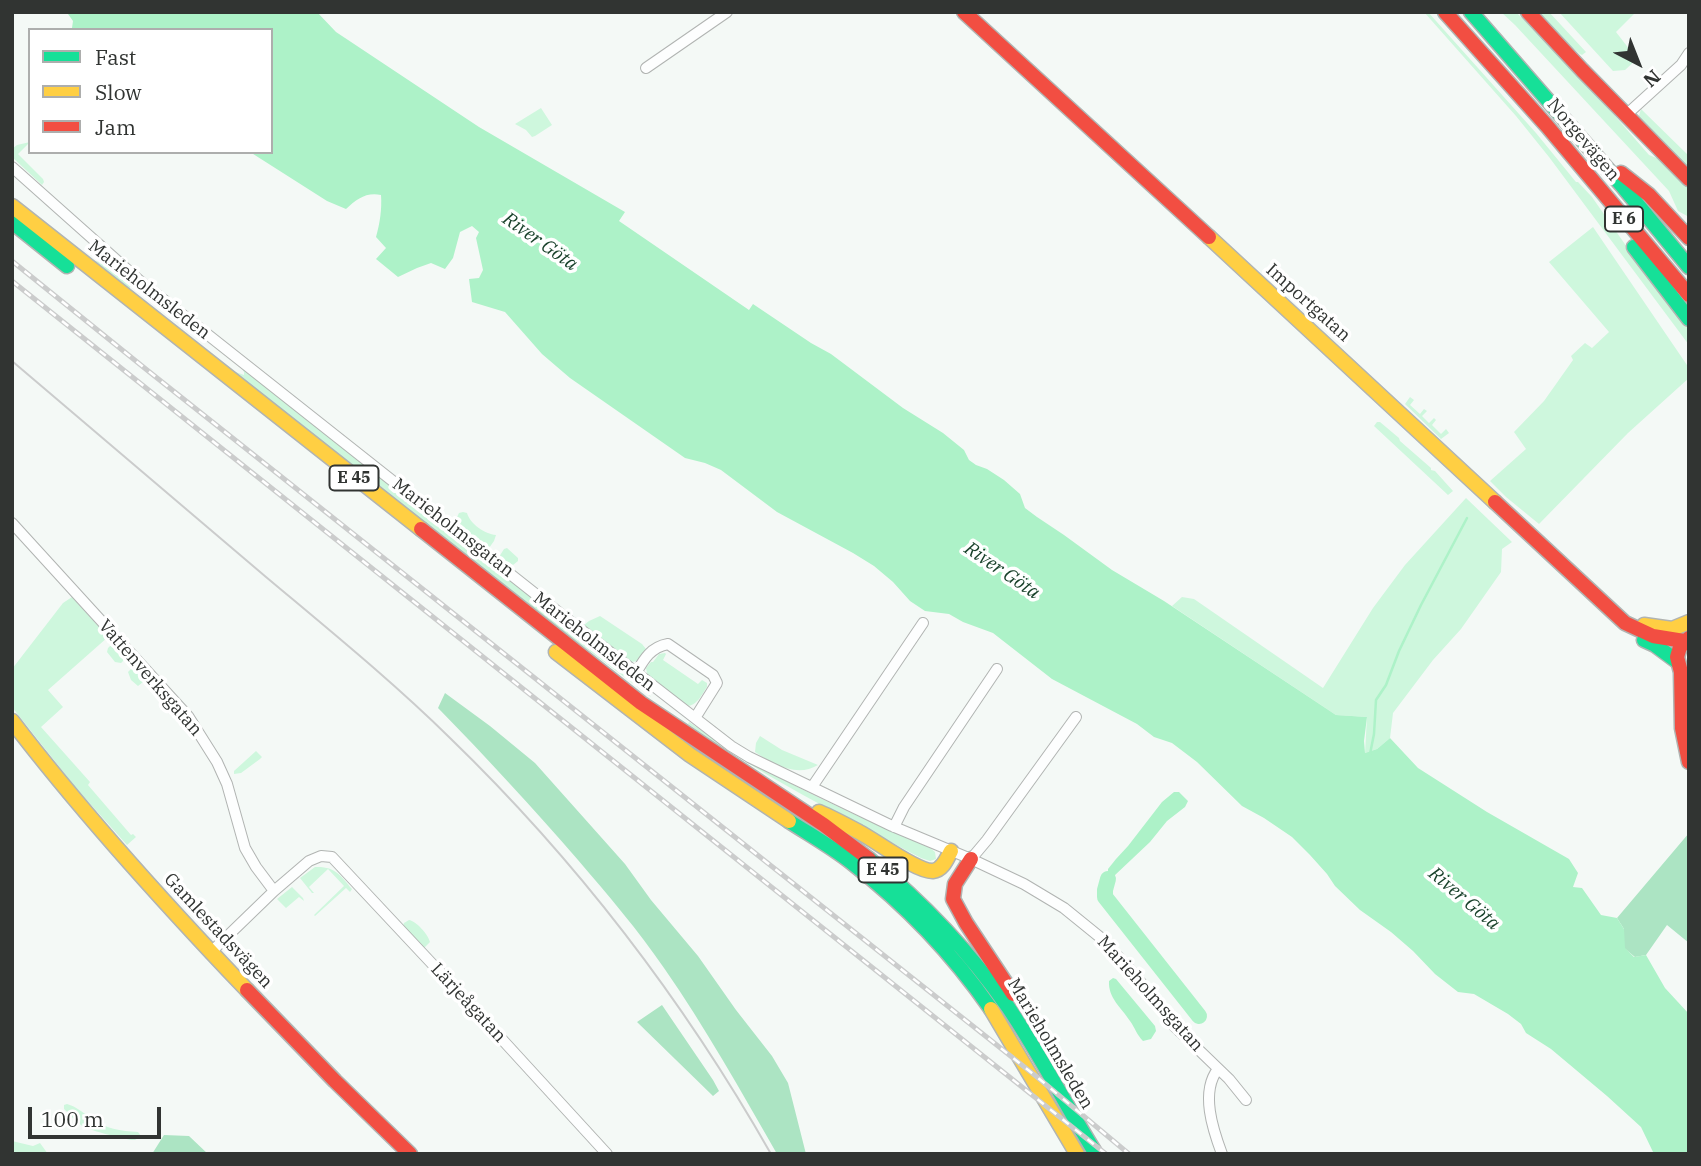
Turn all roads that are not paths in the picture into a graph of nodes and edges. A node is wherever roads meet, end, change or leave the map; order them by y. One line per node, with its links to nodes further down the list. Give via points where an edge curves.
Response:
1 (727, 12): 7 (street)
2 (964, 12): 22 (main road, Importgatan)
3 (1446, 12): 9 (main road, Norgevägen / E 6)
4 (1471, 12): 10 (main road, Norgevägen / E 6)
5 (1528, 12): 8 (main road)
6 (1689, 52): 8 (street, via 1681,65)
7 (646, 68)
8 (1626, 115): 12 (main road)
9 (1547, 125): 17 (main road, Norgevägen / E 6); 18 (main road, via 1576,172)
10 (1601, 162): 15 (main road, via 1633,181); 16 (main road, Norgevägen / E 6)
11 (12, 167): 26 (street, Marieholmsgatan, via 140,281)
12 (1689, 179)
13 (12, 206): 31 (main road, Marieholmsleden / E 45, via 641,703)
14 (12, 222): 43 (main road, Marieholmsleden / E 45, via 632,712 876,882 935,938 975,986)
15 (1689, 239)
16 (1689, 267)
17 (1689, 295)
18 (1689, 319)
19 (12, 523): 36 (street, Vattenverksgatan, via 188,716 227,784 245,848)
20 (1689, 622): 22 (main road, via 1672,629)
21 (923, 623): 32 (street)
22 (1625, 623): 23 (main road, Importgatan, via 1641,634); 24 (main road, Importgatan, via 1632,634 1655,645)
23 (1687, 640): 24 (main road, via 1678,649)
24 (1683, 668): 30 (main road, via 1679,702)
25 (998, 669): 33 (street)
26 (636, 673): 28 (street, Marieholmsgatan); 28 (street, via 647,656 668,644 713,675 716,683)
27 (1076, 717): 35 (street)
28 (695, 718): 32 (street, Marieholmsgatan, via 740,751)
29 (12, 721): 37 (main road, Gamlestadsvägen, via 76,801)
30 (1689, 762)
31 (760, 782): 34 (main road, via 929,871 940,868); 40 (main road, Marieholmsleden / E 45, via 879,867 942,926 1002,998)
32 (812, 787): 33 (street, Marieholmsgatan)
33 (894, 827): 34 (street, Marieholmsgatan)
34 (951, 851): 35 (street, Marieholmsgatan)
35 (971, 859): 38 (street, Marieholmsgatan, via 1032,889 1089,927 1136,976 1173,1025); 40 (main road, via 955,884 953,899 1051,1054)
36 (274, 891): 37 (street); 42 (street, Lärjeågatan, via 309,861 327,856 337,862)
37 (211, 952): 41 (main road, Gamlestadsvägen)
38 (1218, 1069): 39 (street, Marieholmsgatan); 45 (street, via 1209,1104)
39 (1246, 1100)
40 (1074, 1121): 44 (main road, Marieholmsleden / E 45)
41 (410, 1154)
42 (607, 1154)
43 (1077, 1154)
44 (1096, 1154)
45 (1222, 1154)

